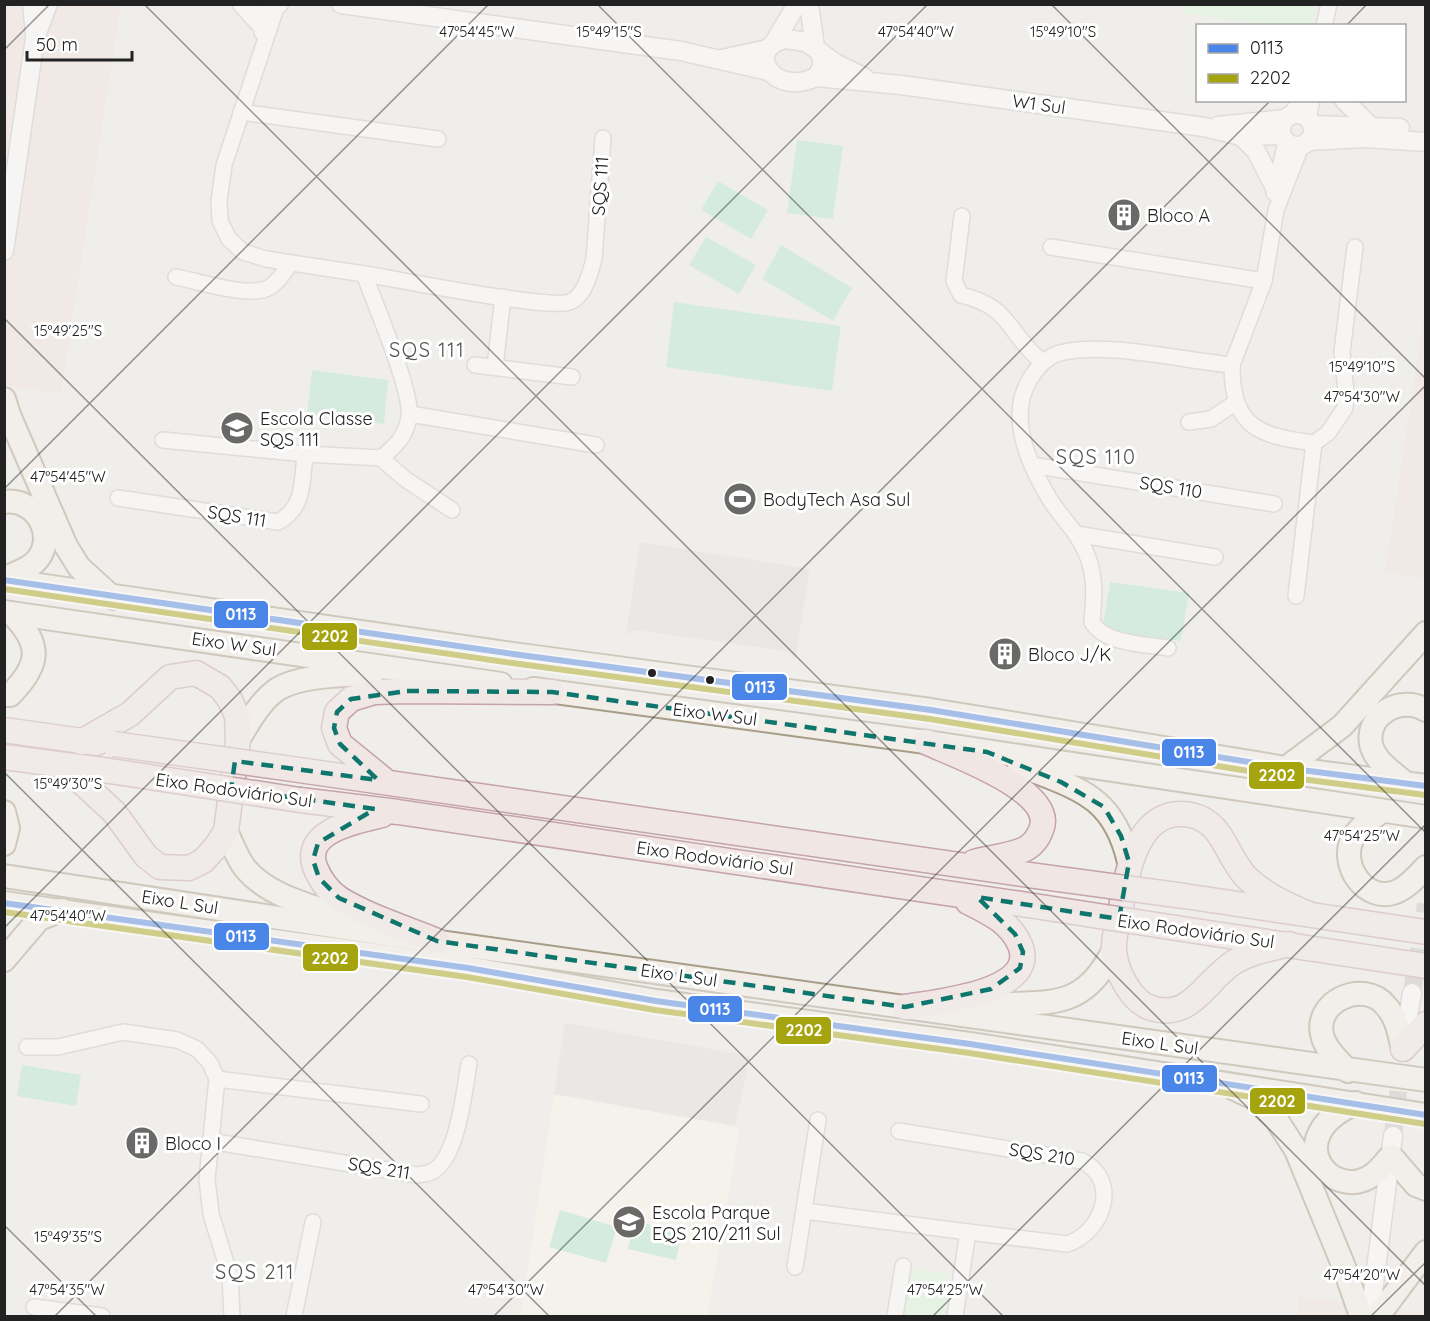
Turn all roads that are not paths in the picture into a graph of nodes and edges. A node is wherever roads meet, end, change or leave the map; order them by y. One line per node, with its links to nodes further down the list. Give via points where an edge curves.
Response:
1 (32, 4): 12 (street)
2 (48, 4): 12 (street)
3 (242, 4): 11 (street)
4 (264, 4): 11 (street, SQS 111)
5 (341, 4): 16 (street)
6 (796, 4): 13 (street)
7 (810, 4): 15 (street)
8 (1329, 4): 10 (street)
9 (276, 5): 14 (street, SQS 111)
10 (1324, 24)
11 (262, 26): 14 (street, SQS 111)
12 (36, 38): 36 (street)
13 (771, 45): 15 (street, via 796,40); 16 (street); 17 (street)
14 (263, 50): 22 (street, SQS 111)
15 (818, 50): 18 (street, via 823,66); 19 (street, W1 Sul)
16 (720, 59): 17 (street)
17 (768, 71): 18 (street, via 776,79 797,84)
18 (816, 77): 19 (street, W1 Sul)
19 (874, 82): 24 (street, W1 Sul)
20 (1311, 102): 25 (street)
21 (1346, 102): 23 (street)
22 (241, 112): 29 (street); 37 (street, SQS 111, via 224,165 220,220 229,239 243,252)
23 (1369, 126): 25 (street, W1 Sul); 26 (street, W1 Sul)
24 (1204, 127): 25 (street, W1 Sul); 27 (street, W1 Sul)
25 (1297, 127): 27 (street, W1 Sul); 30 (street, W1 Sul, via 1365,138); 31 (street); 32 (street)
26 (1425, 130)
27 (1241, 136): 31 (street, via 1256,151)
28 (603, 138): 41 (street, SQS 111, via 594,259 581,291 570,302)
29 (438, 140)
30 (1425, 142)
31 (1274, 186): 32 (street)
32 (1276, 210): 40 (street)
33 (962, 216): 42 (street, via 954,281 961,295 996,308 1027,350)
34 (1051, 247): 40 (street)
35 (1355, 247): 52 (street, via 1342,351 1345,408 1328,433)
36 (4, 250)
37 (291, 264): 38 (street, SQS 111); 39 (street, via 268,288 250,292)
38 (364, 274): 41 (street, SQS 111); 49 (street, via 393,351)
39 (176, 277)
40 (1264, 281): 44 (street)
41 (503, 297): 45 (street)
42 (1041, 362): 44 (street, via 1064,352 1086,350); 56 (street, via 1023,391 1021,408 1021,430)
43 (476, 365): 45 (street)
44 (1232, 365): 48 (street)
45 (495, 366): 46 (street)
46 (572, 377)
47 (4, 399): 65 (main road, via 66,546 79,567)
48 (1235, 403): 50 (street, via 1211,419); 52 (street, via 1261,432)
49 (410, 414): 53 (street); 55 (street, via 398,445)
50 (1189, 422)
51 (163, 440): 54 (street)
52 (1314, 443): 64 (street)
53 (596, 445)
54 (305, 454): 55 (street); 57 (street, SQS 111, via 297,506 278,522)
55 (381, 458): 60 (street)
56 (1032, 465): 59 (street, SQS 110); 61 (street, via 1050,499)
57 (118, 498)
58 (4, 502): 63 (main road, via 27,506 41,519 45,534 44,550 34,562)
59 (1274, 504)
60 (452, 510)
61 (1076, 534): 62 (street); 68 (street, via 1088,555 1093,577 1094,627 1112,638)
62 (1215, 557)
63 (4, 579): 65 (main road, Eixo W Sul)
64 (1296, 596)
65 (113, 597): 80 (main road, Eixo W Sul, via 931,710)
66 (8, 613): 69 (main road, Eixo W Sul); 71 (main road, via 27,629 34,648 33,664 26,679 10,695)
67 (1425, 633): 80 (main road, via 1342,726)
68 (1168, 648)
69 (419, 671): 70 (main road, Eixo W Sul); 74 (main road, via 331,676 275,691)
70 (552, 692): 76 (main road, Eixo W Sul); 81 (highway, via 374,692 351,699 337,712 334,728 340,744)
71 (4, 695)
72 (1425, 710): 82 (main road, via 1403,704 1390,708 1377,718 1371,730 1371,745 1380,762)
73 (4, 730): 75 (highway, Eixo Rodoviário Sul)
74 (238, 740): 75 (highway, via 237,716 230,700 220,687 196,673 170,677 130,714); 87 (highway)
75 (81, 742): 81 (highway, Eixo Rodoviário Sul, bridge)
76 (926, 742): 77 (main road, Eixo W Sul); 90 (highway, via 1028,792 1043,813 1043,826 1025,849)
77 (987, 752): 83 (main road, Eixo W Sul); 89 (main road, via 1070,786 1104,807 1122,836)
78 (4, 757): 79 (highway, Eixo Rodoviário Sul)
79 (63, 765): 85 (highway, Eixo Rodoviário Sul, bridge); 87 (highway, via 114,812 146,855 160,867 189,868 203,861)
80 (1286, 768): 82 (main road, Eixo W Sul)
81 (385, 780): 90 (highway, Eixo Rodoviário Sul)
82 (1415, 785)
83 (1382, 811): 86 (main road, Eixo W Sul); 91 (main road, via 1354,836 1348,862 1355,878 1382,895 1397,892)
84 (4, 812): 88 (main road, via 8,828)
85 (398, 812): 93 (highway, Eixo Rodoviário Sul); 99 (highway, via 345,824 327,833 318,843 313,860 319,878 339,898)
86 (1425, 817)
87 (226, 831): 98 (main road, via 245,868 272,890)
88 (4, 844)
89 (1129, 862): 96 (highway, via 1149,828 1177,814 1192,816 1207,821 1218,832 1233,861 1259,889); 101 (highway)
90 (963, 865): 96 (highway, Eixo Rodoviário Sul, bridge)
91 (1425, 867)
92 (4, 876): 98 (main road, Eixo L Sul)
93 (947, 892): 100 (highway, Eixo Rodoviário Sul, bridge); 105 (highway, via 997,916 1015,934 1023,952 1020,968 1008,981 991,989)
94 (4, 903): 95 (main road, Eixo L Sul)
95 (62, 910): 102 (main road, via 39,919); 114 (main road, Eixo L Sul, via 468,968 656,1001)
96 (1309, 914): 97 (highway, Eixo Rodoviário Sul)
97 (1425, 932)
98 (390, 935): 99 (main road, Eixo L Sul)
99 (437, 941): 105 (main road, Eixo L Sul)
100 (1289, 944): 101 (highway, via 1234,962 1189,1005 1169,1011 1149,1008 1134,996 1124,982); 103 (highway, Eixo Rodoviário Sul)
101 (1114, 949): 106 (main road, via 1094,982 1080,994 1062,1001 1011,1003)
102 (4, 960)
103 (1425, 966)
104 (1412, 993): 109 (street)
105 (905, 1007): 106 (main road, Eixo L Sul)
106 (949, 1013): 111 (main road, Eixo L Sul)
107 (1425, 1024): 109 (highway)
108 (27, 1047): 112 (street, via 58,1047 123,1032 146,1034 197,1049 210,1063)
109 (1402, 1054): 111 (main road, via 1397,1023 1385,1004 1371,994 1355,993 1340,998 1327,1010 1321,1023 1323,1038 1332,1054)
110 (469, 1064): 120 (street, SQS 211, via 452,1149 432,1172 417,1175)
111 (1348, 1071): 113 (main road, Eixo L Sul)
112 (217, 1079): 116 (street); 120 (street)
113 (1425, 1080)
114 (1218, 1081): 115 (main road, Eixo L Sul); 135 (main road, via 1254,1098 1276,1119 1296,1150)
115 (1356, 1103): 117 (main road, Eixo L Sul); 121 (main road, via 1324,1123 1315,1149 1319,1163 1330,1175 1357,1182 1371,1176)
116 (421, 1104)
117 (1425, 1115)
118 (818, 1120): 123 (street)
119 (899, 1131): 125 (street, SQS 210, via 1082,1161 1100,1173 1105,1197 1097,1221 1080,1240 1067,1244)
120 (210, 1141): 131 (street, via 207,1179 211,1214 230,1276)
121 (1392, 1146): 122 (main road, via 1416,1185); 136 (street)
122 (1425, 1189)
123 (805, 1211): 125 (street, SQS 210); 128 (street)
124 (313, 1222): 132 (street)
125 (968, 1232): 134 (street)
126 (1425, 1252): 137 (main road)
127 (903, 1266): 133 (street)
128 (795, 1267)
129 (34, 1307): 130 (street)
130 (102, 1317)
131 (232, 1317)
132 (294, 1317)
133 (895, 1317)
134 (955, 1317)
135 (1361, 1317)
136 (1370, 1317)
137 (1378, 1317)

